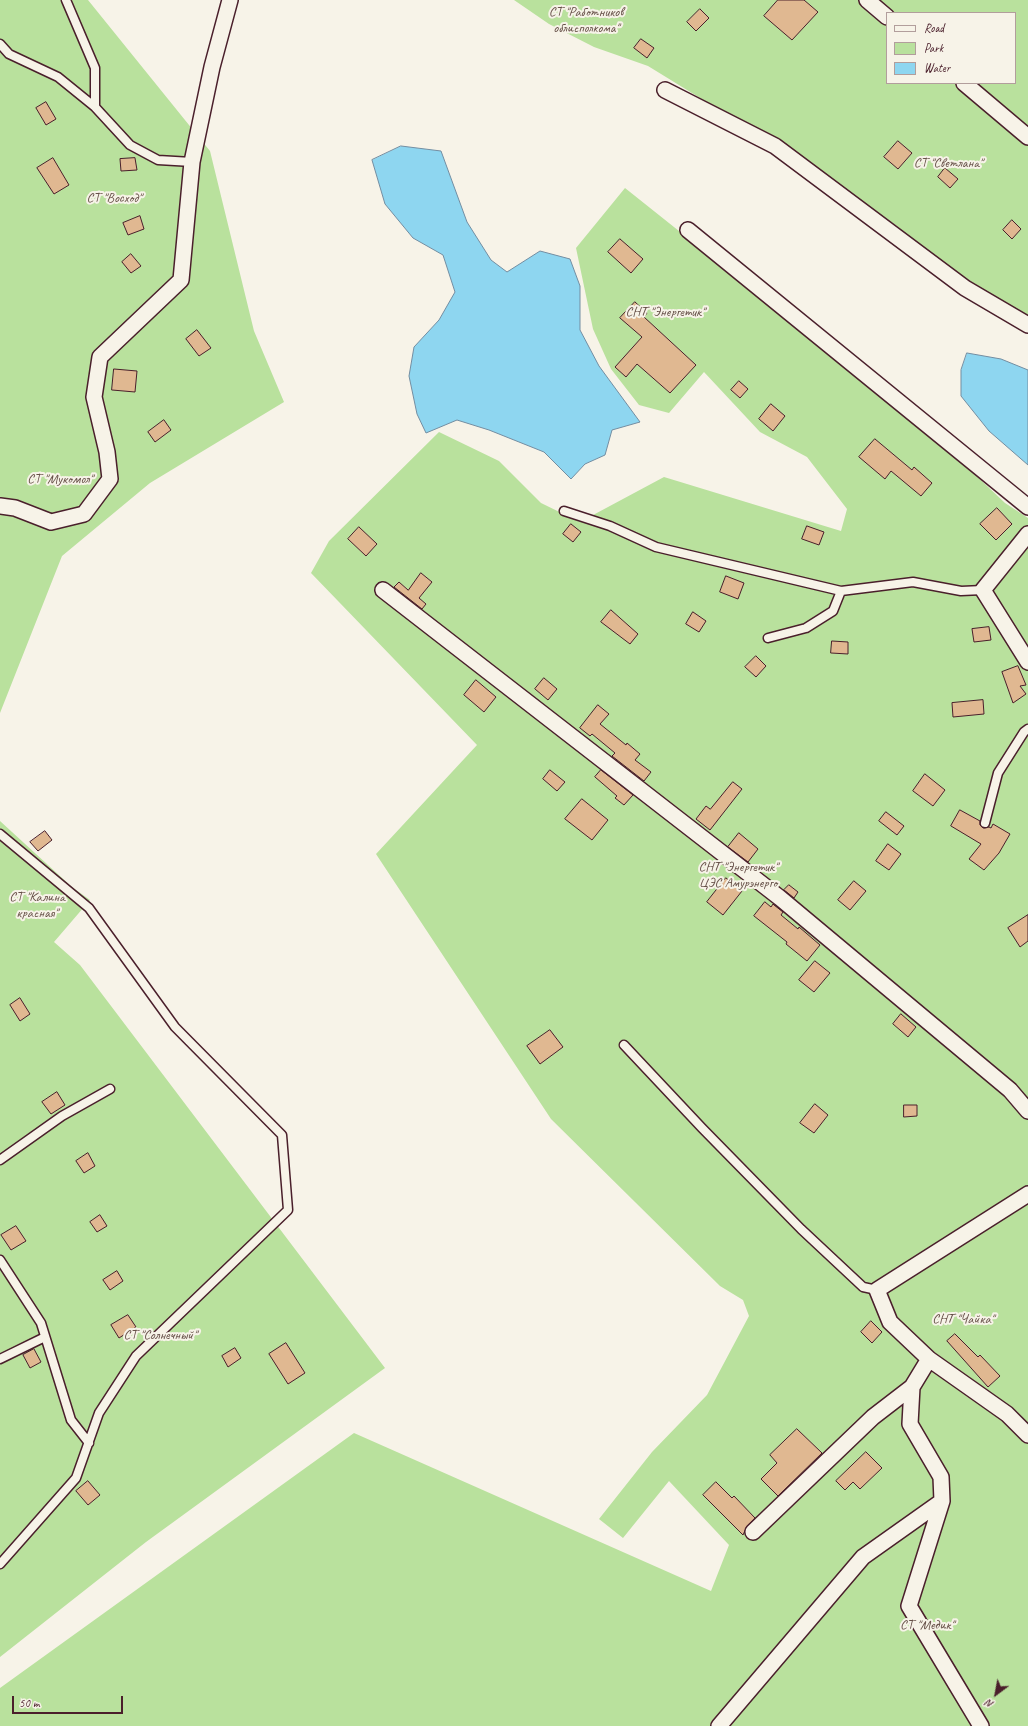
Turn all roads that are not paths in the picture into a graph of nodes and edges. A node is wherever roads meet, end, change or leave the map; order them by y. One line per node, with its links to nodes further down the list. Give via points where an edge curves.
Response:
1 (66, 0): 8 (lane, via 95,68)
2 (230, 0): 10 (street, via 212,67)
3 (867, 0): 4 (street)
4 (886, 16)
5 (0, 44): 8 (lane, via 9,54 58,77)
6 (965, 84): 9 (street)
7 (665, 90): 12 (street, via 775,146 966,288)
8 (95, 107): 10 (lane, via 130,145 158,160)
9 (1028, 137)
10 (192, 162): 13 (street, via 180,280 100,357 94,397 107,452 110,479 84,514 51,522 16,508)
11 (688, 230): 14 (street)
12 (1028, 325)
13 (0, 506)
14 (1028, 507)
15 (564, 511): 19 (lane, via 610,526 656,546)
16 (1028, 534): 18 (street)
17 (383, 590): 27 (street, via 780,898 1010,1090)
18 (984, 590): 19 (lane, via 961,591 913,582); 21 (street)
19 (841, 591): 20 (lane, via 833,611 806,628)
20 (768, 638)
21 (1028, 662)
22 (1028, 729): 23 (lane, via 998,773)
23 (985, 824)
24 (0, 834): 37 (lane, via 89,908 175,1027 282,1135 288,1210 136,1356 99,1413)
25 (624, 1044): 31 (lane, via 801,1229 863,1287)
26 (110, 1089): 28 (lane, via 62,1116)
27 (1028, 1111)
28 (0, 1160)
29 (1028, 1194): 31 (street)
30 (0, 1260): 32 (lane, via 40,1323)
31 (877, 1290): 34 (street, via 890,1322)
32 (45, 1337): 33 (lane); 37 (lane, via 71,1420)
33 (0, 1359)
34 (929, 1359): 35 (street); 36 (street)
35 (912, 1387): 38 (street, via 910,1424 941,1477); 39 (street, via 873,1417)
36 (1026, 1429)
37 (89, 1444): 40 (lane, via 76,1478)
38 (942, 1501): 41 (street, via 863,1557); 42 (street, via 909,1606)
39 (753, 1532)
40 (0, 1564)
41 (719, 1726)
42 (981, 1726)

